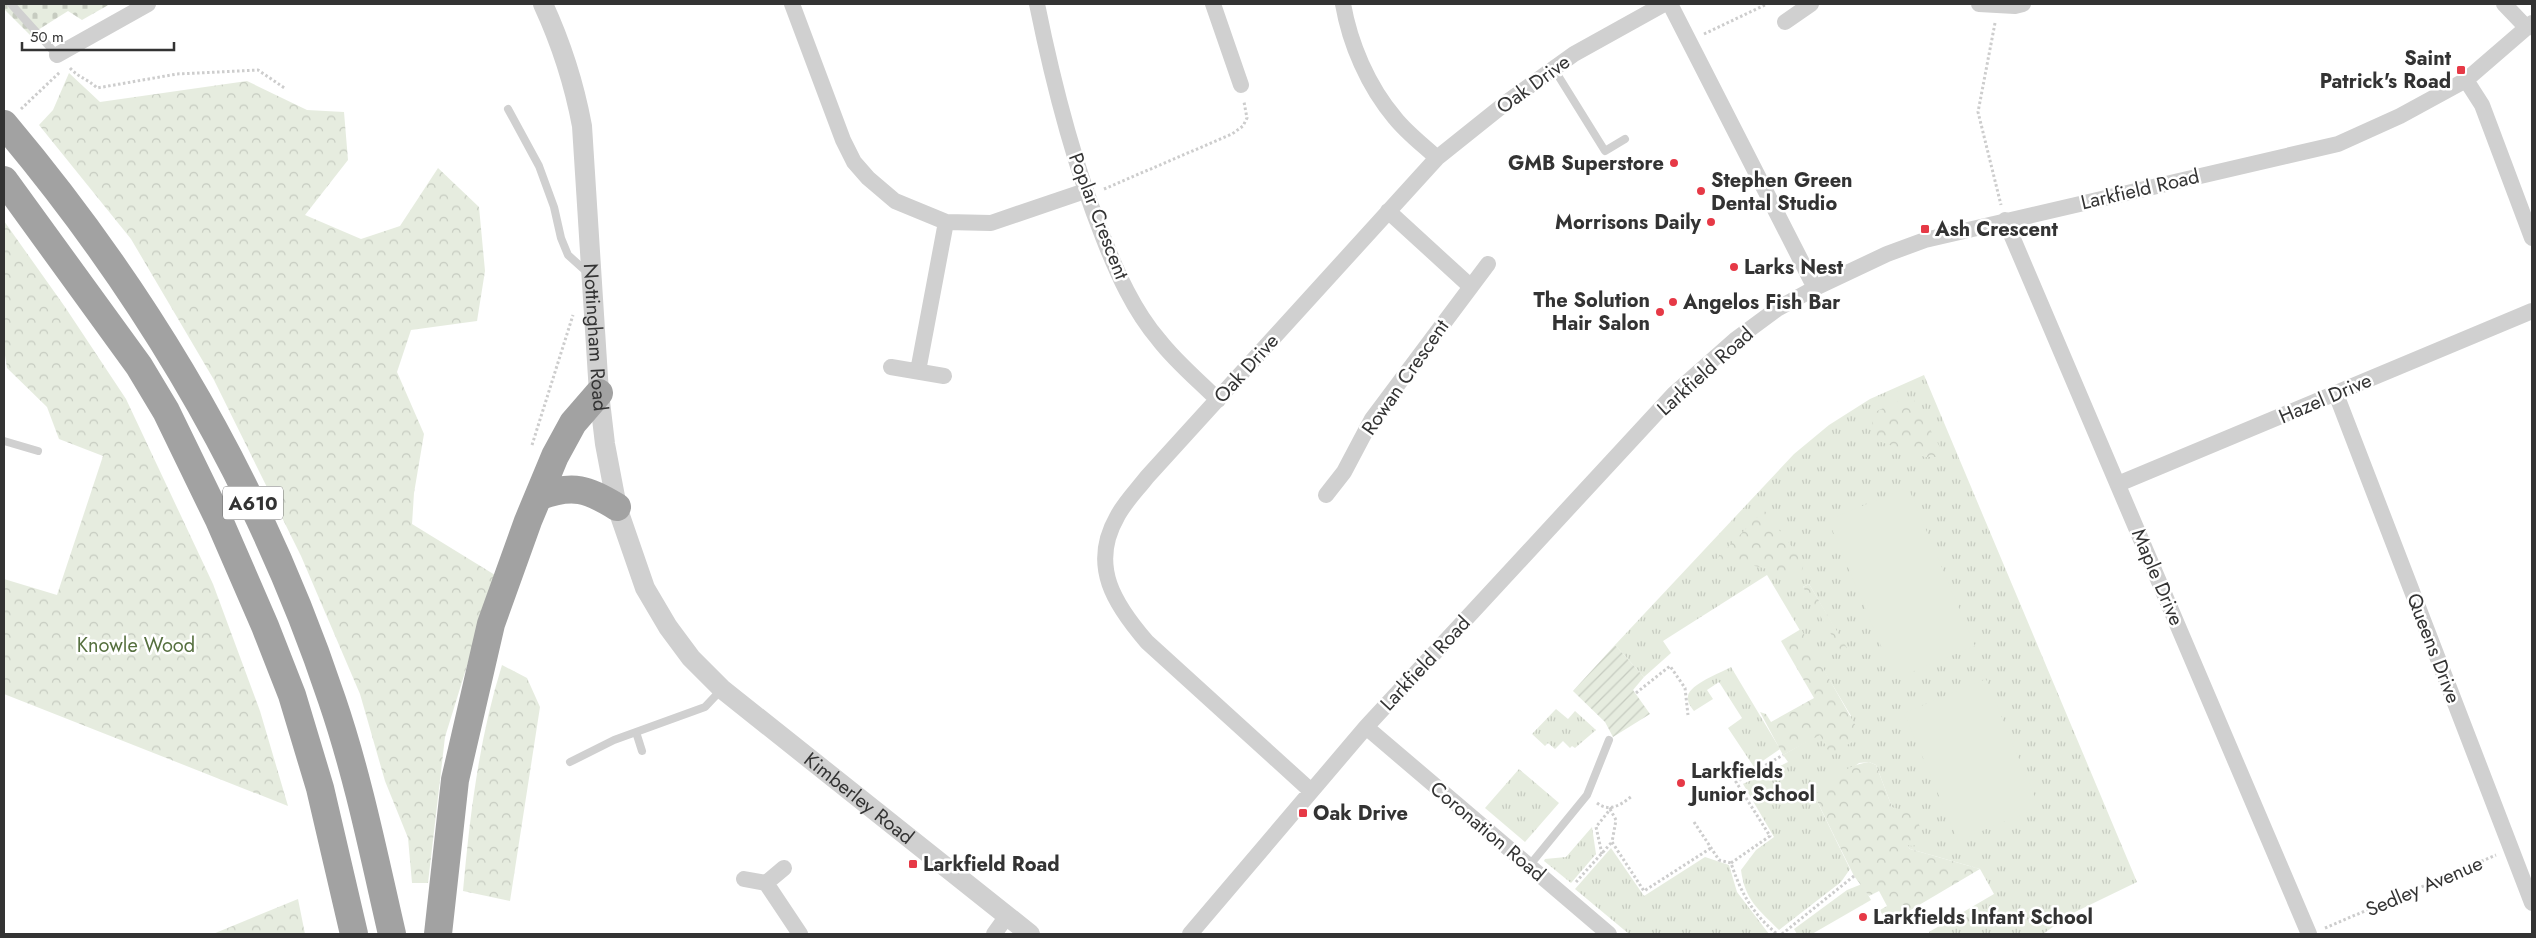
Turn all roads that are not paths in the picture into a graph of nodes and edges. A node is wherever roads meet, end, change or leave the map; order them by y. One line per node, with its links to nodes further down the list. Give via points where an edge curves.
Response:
1 (11, 4): 17 (lane)
2 (148, 4): 17 (street)
3 (544, 4): 32 (street, Nottingham Road, via 576,90 582,126)
4 (792, 4): 29 (street, via 854,162 895,202)
5 (1038, 4): 26 (street, Poplar Crescent, via 1051,74)
6 (1213, 4): 20 (street)
7 (1343, 4): 24 (street, via 1359,58 1376,91 1395,119)
8 (1664, 4): 18 (street, Oak Drive, via 1608,34)
9 (1670, 4): 34 (street)
10 (1812, 4): 15 (street)
11 (1979, 4): 14 (street)
12 (2023, 4): 14 (street)
13 (2504, 4): 16 (street)
14 (1998, 5)
15 (1785, 22)
16 (2529, 25): 19 (street, Larkfield Road)
17 (62, 60)
18 (1554, 69): 23 (lane, via 1605,151); 24 (street, Oak Drive)
19 (2466, 80): 28 (street, Larkfield Road, via 2400,116 2338,144); 30 (street, via 2482,106)
20 (1241, 85)
21 (508, 109): 32 (lane, via 539,166 568,255)
22 (11, 118): 64 (highway, A610, via 44,172 122,277 194,393 255,506 303,620 332,701 362,806)
23 (1625, 139)
24 (1437, 158): 27 (street, Oak Drive)
25 (4, 180): 63 (highway, A610, via 139,366 166,411 216,512 292,695 322,796)
26 (1086, 194): 29 (street, via 991,222); 41 (street, Poplar Crescent, via 1113,261 1136,306 1159,340)
27 (1388, 211): 33 (street); 41 (street, Oak Drive)
28 (2005, 220): 34 (street, Larkfield Road, via 1925,240); 44 (street, Maple Drive)
29 (946, 222): 37 (street)
30 (2532, 238)
31 (1488, 264): 33 (street, Rowan Crescent)
32 (592, 278): 39 (street, Nottingham Road)
33 (1470, 286): 45 (street, Rowan Crescent, via 1372,418 1344,472)
34 (1815, 288): 50 (street, Larkfield Road, via 1777,309 1735,340 1674,394)
35 (2532, 311): 40 (street, Hazel Drive)
36 (891, 367): 37 (street)
37 (918, 371): 38 (street)
38 (944, 376)
39 (598, 393): 46 (highway, via 573,423 555,456); 47 (street, Nottingham Road)
40 (2336, 394): 44 (street, Hazel Drive); 60 (street, Queens Drive)
41 (1218, 400): 55 (street, Oak Drive, via 1147,477 1116,517 1106,545 1106,568 1113,596 1126,618 1147,642)
42 (4, 441): 43 (lane)
43 (38, 451)
44 (2118, 484): 62 (street, Maple Drive)
45 (1326, 495)
46 (540, 496): 47 (highway, via 555,490 575,488 596,494); 65 (highway, via 492,624 457,771)
47 (617, 507): 48 (street, Nottingham Road, via 645,588)
48 (691, 658): 49 (street, Kimberley Road)
49 (722, 689): 51 (lane, via 705,708); 61 (street, Kimberley Road)
50 (1366, 727): 55 (street, Larkfield Road); 56 (street, Coronation Road)
51 (636, 732): 53 (lane); 54 (lane)
52 (1609, 740): 56 (lane, via 1587,795)
53 (642, 750)
54 (570, 762)
55 (1311, 791): 69 (street, Larkfield Road)
56 (1529, 866): 70 (street, Coronation Road)
57 (784, 868): 59 (street)
58 (744, 879): 59 (street)
59 (766, 883): 66 (street)
60 (2532, 903)
61 (1007, 916): 67 (street); 68 (street, Kimberley Road)
62 (2315, 933)
63 (354, 934)
64 (392, 934)
65 (438, 934)
66 (800, 934)
67 (994, 934)
68 (1030, 934)
69 (1190, 934)
70 (1609, 934)

